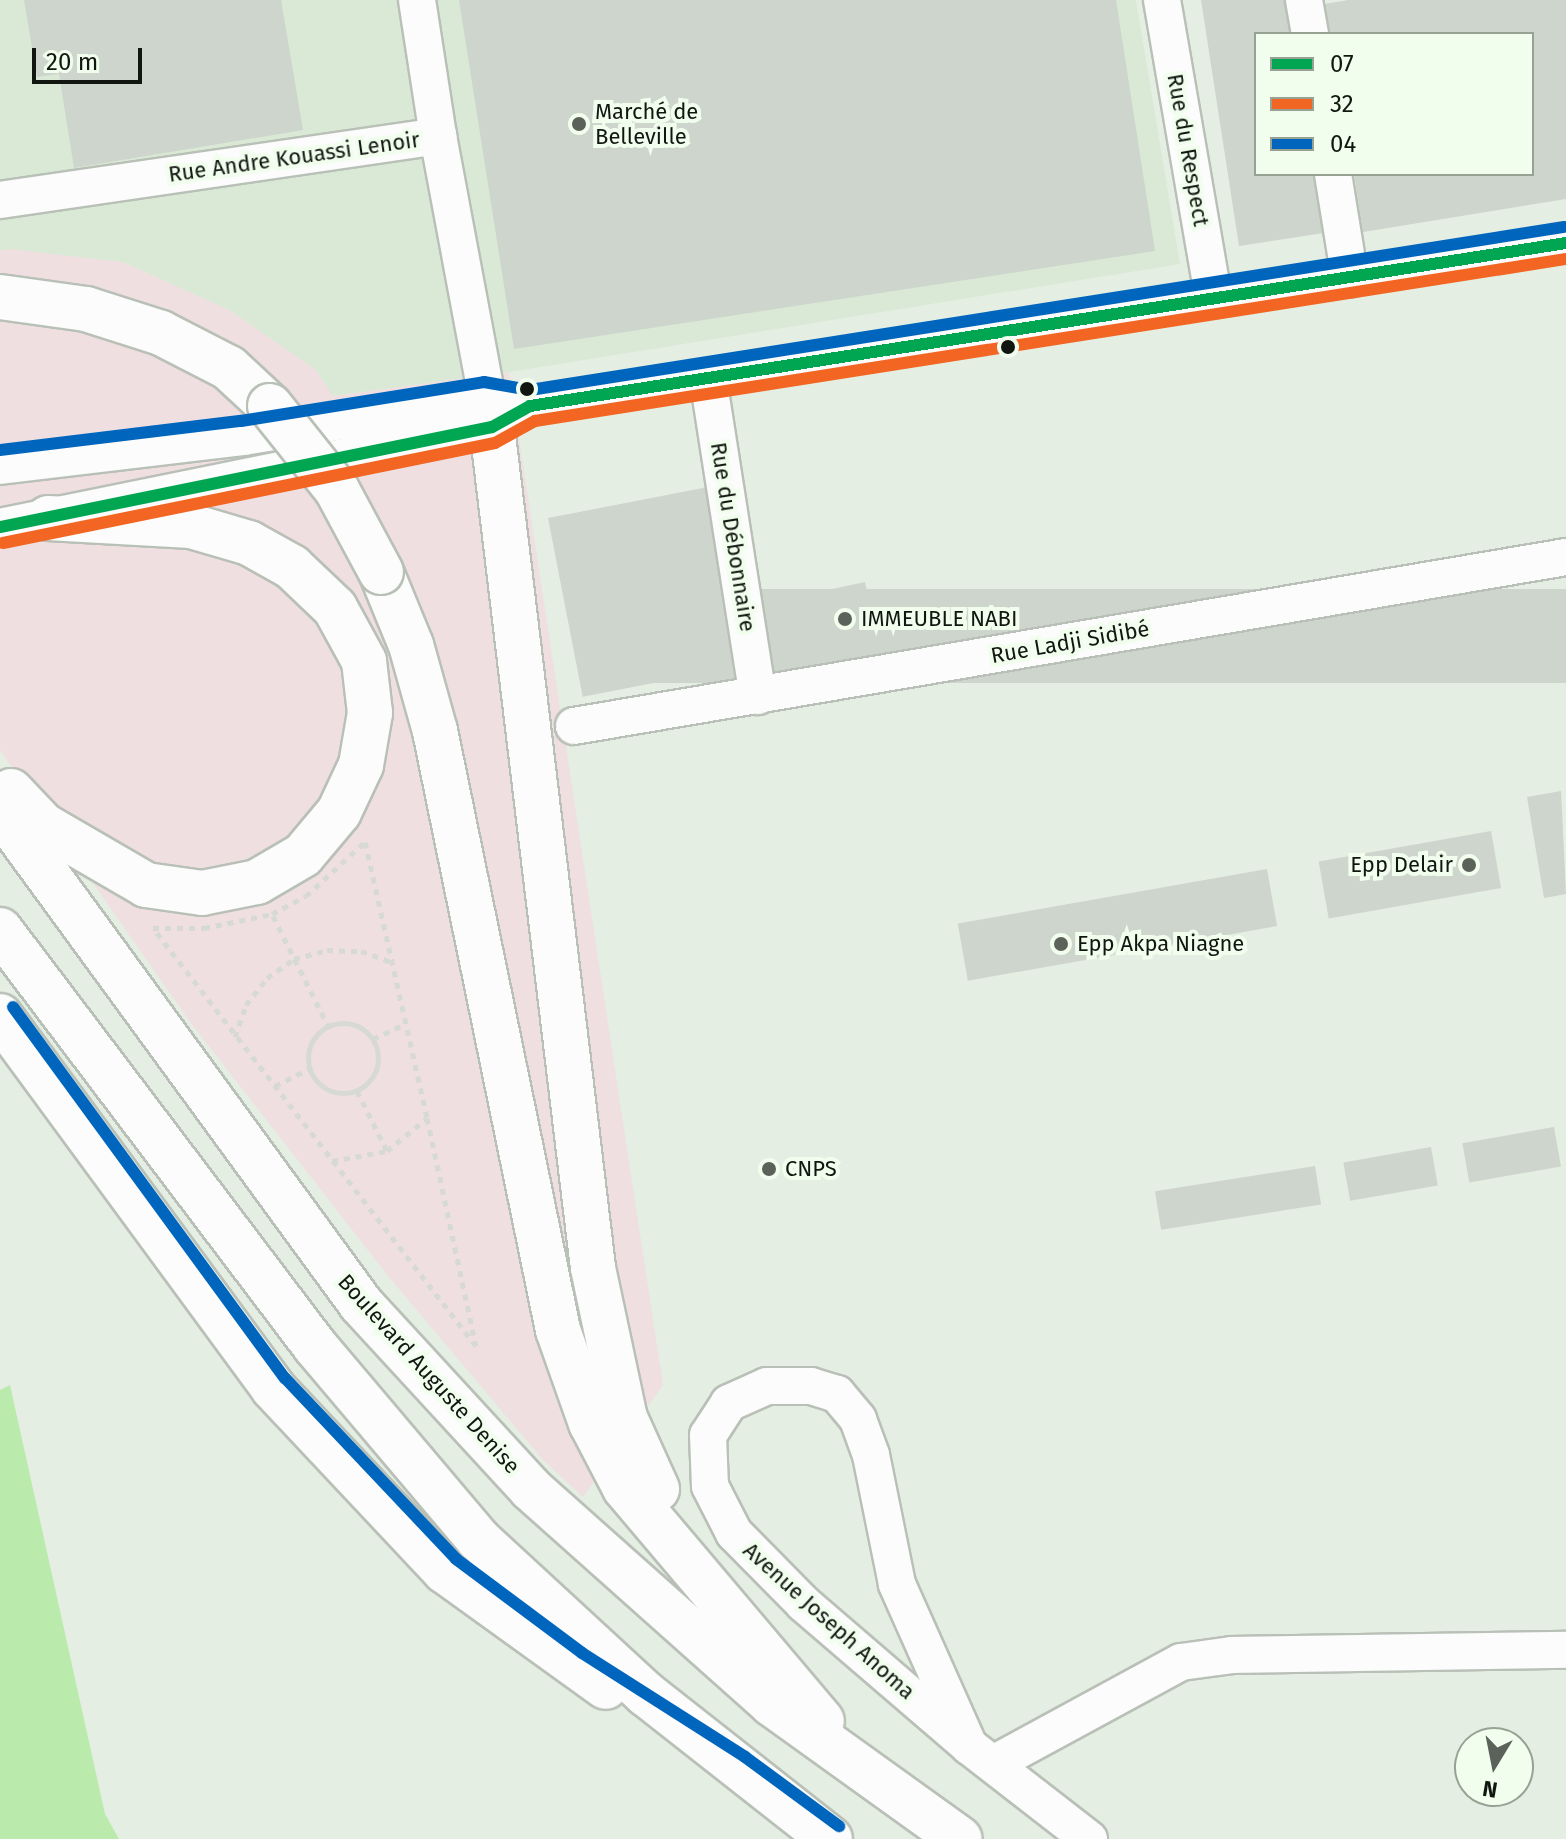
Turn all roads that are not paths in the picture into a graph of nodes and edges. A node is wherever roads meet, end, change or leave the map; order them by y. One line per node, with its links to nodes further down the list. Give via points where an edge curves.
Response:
1 (417, 0): 5 (street)
2 (1162, 0): 11 (street, Rue du Respect)
3 (1304, 0): 4 (street)
4 (1310, 32)
5 (438, 136): 7 (street, Rue Andre Kouassi Lenoir); 13 (street, Rue Andre Kouassi Lenoir)
6 (1333, 176): 9 (street)
7 (0, 200)
8 (1566, 243): 9 (street)
9 (1350, 279): 11 (street)
10 (0, 297): 24 (highway, bridge, via 86,309 161,333 229,368 270,406 337,490 381,572 411,645 435,731 558,1330 591,1423 625,1488)
11 (1214, 300): 12 (street)
12 (708, 378): 13 (street); 18 (street, Rue du Débonnaire)
13 (490, 412): 14 (street); 15 (street); 24 (highway, via 593,1268 625,1418 651,1477)
14 (0, 466)
15 (48, 518): 16 (street); 20 (highway, via 191,526 249,543 292,567 335,608 364,661 370,713 361,765 339,812 264,898 146,885 43,825)
16 (0, 527)
17 (1566, 557): 18 (street, Rue Ladji Sidibé)
18 (758, 696): 19 (street, Rue Ladji Sidibé)
19 (574, 726)
20 (0, 779)
21 (0, 810): 27 (highway, Boulevard Auguste Denise, via 361,1304 531,1489 607,1560 772,1704)
22 (0, 930): 28 (highway, via 315,1346 478,1539)
23 (0, 1016): 28 (highway, via 273,1388 445,1571 573,1666)
24 (714, 1588): 27 (highway)
25 (1566, 1650): 26 (street, via 1232,1655 1181,1662)
26 (981, 1755): 26 (street, Avenue Joseph Anoma, via 897,1584 871,1455 858,1419 837,1394 811,1386 767,1386 729,1403 708,1435 710,1486 734,1533 804,1604); 31 (street, Avenue Joseph Anoma)
27 (859, 1766): 30 (highway, Boulevard Auguste Denise)
28 (736, 1770): 29 (highway)
29 (830, 1839)
30 (960, 1839)
31 (1089, 1839)

